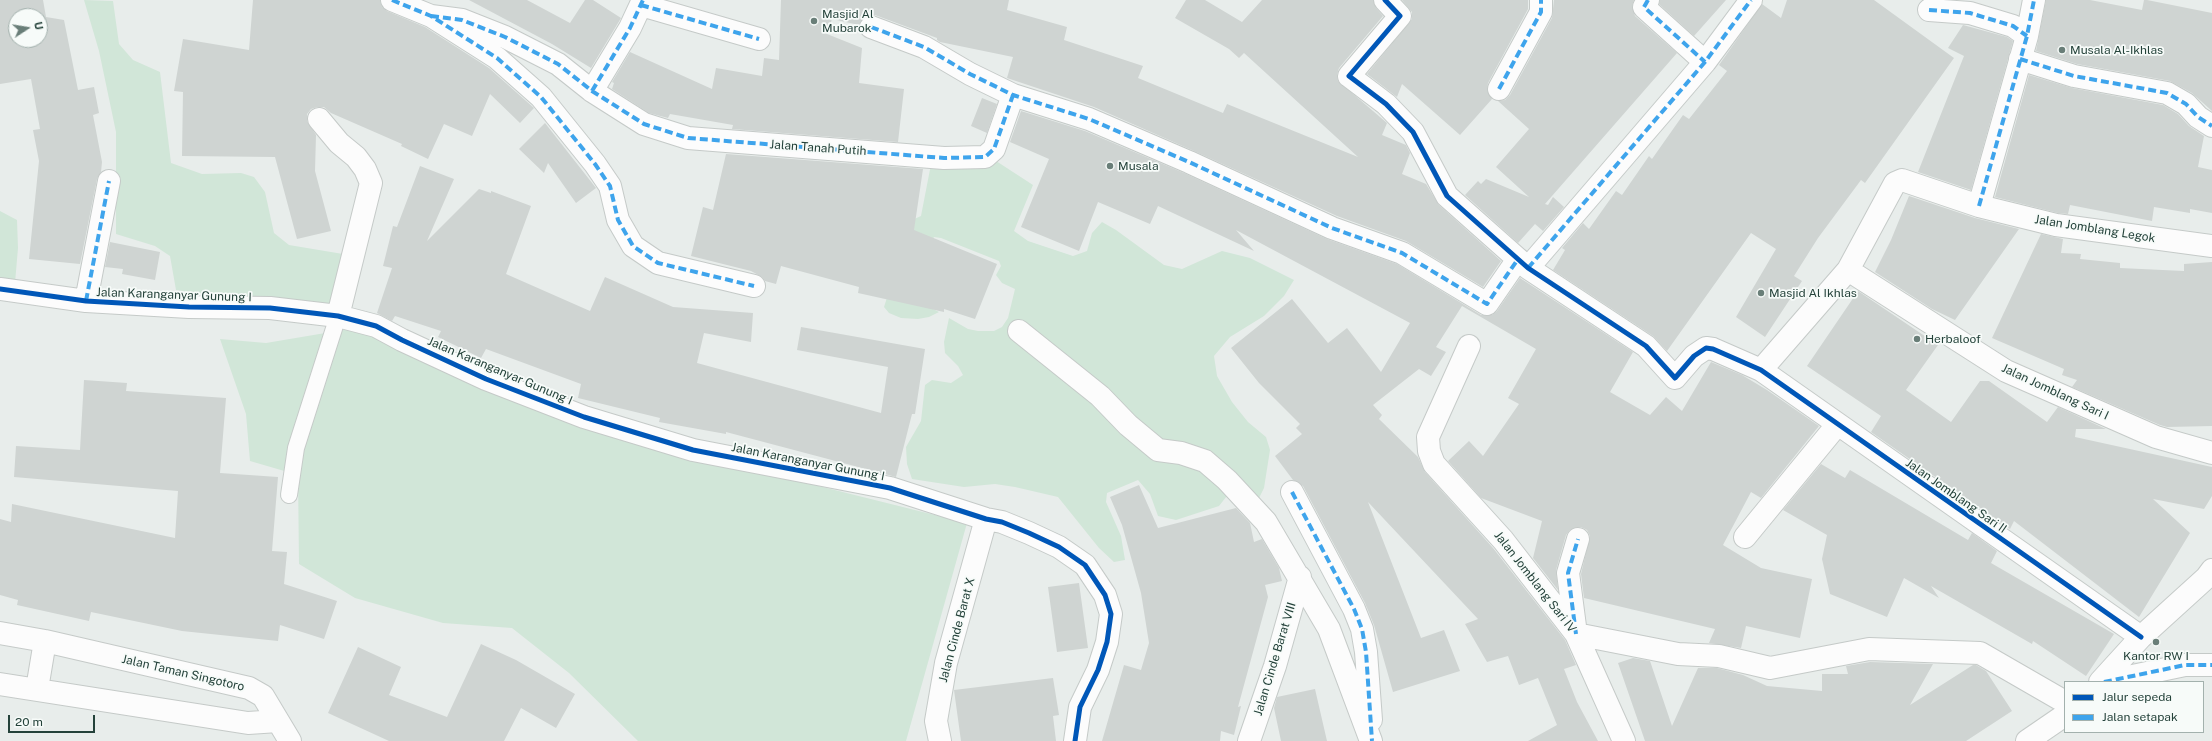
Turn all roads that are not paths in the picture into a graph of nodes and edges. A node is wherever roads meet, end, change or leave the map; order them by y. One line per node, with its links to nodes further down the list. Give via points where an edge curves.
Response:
1 (392, 0): 9 (street)
2 (1385, 0): 23 (street, via 1400,16 1349,76 1386,104 1413,132 1448,196)
3 (1541, 0): 15 (street, via 1541,12)
4 (1648, 0): 14 (street, via 1644,7)
5 (1751, 0): 14 (street)
6 (2034, 0): 11 (street)
7 (639, 10): 12 (street); 16 (street)
8 (1929, 10): 11 (street, via 1970,12 2013,26)
9 (431, 16): 16 (street, Jalan Tanah Putih, via 462,20 505,37 558,64); 25 (street, via 497,58 541,97 610,186 618,220 633,246 658,263)
10 (872, 27): 17 (street, via 924,47)
11 (2027, 36): 13 (street)
12 (759, 39)
13 (2020, 59): 19 (street, via 2074,76 2167,93 2186,104 2198,117); 21 (street)
14 (1705, 62): 23 (street)
15 (1499, 89)
16 (592, 91): 17 (street, Jalan Tanah Putih, via 644,124 688,138 944,158 985,157 990,154)
17 (1013, 95): 23 (street, via 1089,119 1332,228 1402,253 1487,304)
18 (319, 119): 28 (street, via 356,157 371,183)
19 (2212, 126)
20 (109, 181): 27 (street)
21 (1979, 206): 22 (street, Jalan Jomblang Legok, via 2056,224); 24 (street, Jalan Jomblang Legok, via 1907,180 1898,181)
22 (2212, 246)
23 (1523, 263): 31 (street, via 1646,346 1676,378 1694,356 1706,348)
24 (1848, 270): 31 (street, Jalan Jomblang Legok); 33 (street, Jalan Jomblang Sari I, via 2006,371 2156,437)
25 (754, 286)
26 (0, 289): 27 (street, Jalan Karanganyar Gunung I)
27 (86, 301): 28 (street, Jalan Karanganyar Gunung I, via 189,307 270,308)
28 (338, 316): 35 (lane, via 296,448); 36 (street, Jalan Karanganyar Gunung I, via 376,326 486,379 584,417 693,450 890,488)
29 (1020, 331): 40 (street, via 1100,396 1128,425 1158,450 1182,453 1205,461 1227,480 1266,522)
30 (1469, 346): 42 (street, Jalan Jomblang Sari IV, via 1428,437 1429,451 1434,464 1503,540)
31 (1761, 370): 32 (street, Jalan Jomblang Sari II)
32 (1837, 426): 37 (street); 43 (street, Jalan Jomblang Sari II)
33 (2212, 453)
34 (1292, 492): 57 (street, via 1362,629)
35 (289, 495)
36 (986, 519): 54 (street, Jalan Cinde Barat X, via 946,663 936,721); 55 (street, Jalan Karanganyar Gunung I, via 1002,522 1059,546 1085,565 1105,595 1111,614 1107,642 1098,670 1080,708)
37 (1745, 536)
38 (1578, 539): 42 (street, via 1568,573)
39 (2212, 570): 43 (street)
40 (1300, 577): 56 (street, Jalan Cinde Barat VIII, via 1275,666); 57 (street, via 1328,629)
41 (0, 633): 44 (street, Jalan Taman Singotoro)
42 (1576, 634): 50 (street, via 1678,654 1719,656 1770,668 1869,649 1980,653); 58 (street, Jalan Jomblang Sari IV)
43 (2141, 638): 46 (street)
44 (45, 642): 49 (street); 52 (street, Jalan Taman Singotoro, via 249,688 263,696)
45 (2212, 665): 47 (street, via 2185,665)
46 (2101, 681)
47 (2109, 681)
48 (0, 684): 49 (street)
49 (36, 689): 52 (street, via 248,723)
50 (2064, 701)
51 (2064, 716): 59 (street)
52 (278, 721): 53 (street, Jalan Taman Singotoro)
53 (290, 741)
54 (940, 741)
55 (1075, 741)
56 (1249, 741)
57 (1372, 741)
58 (1624, 741)
59 (2027, 741)

